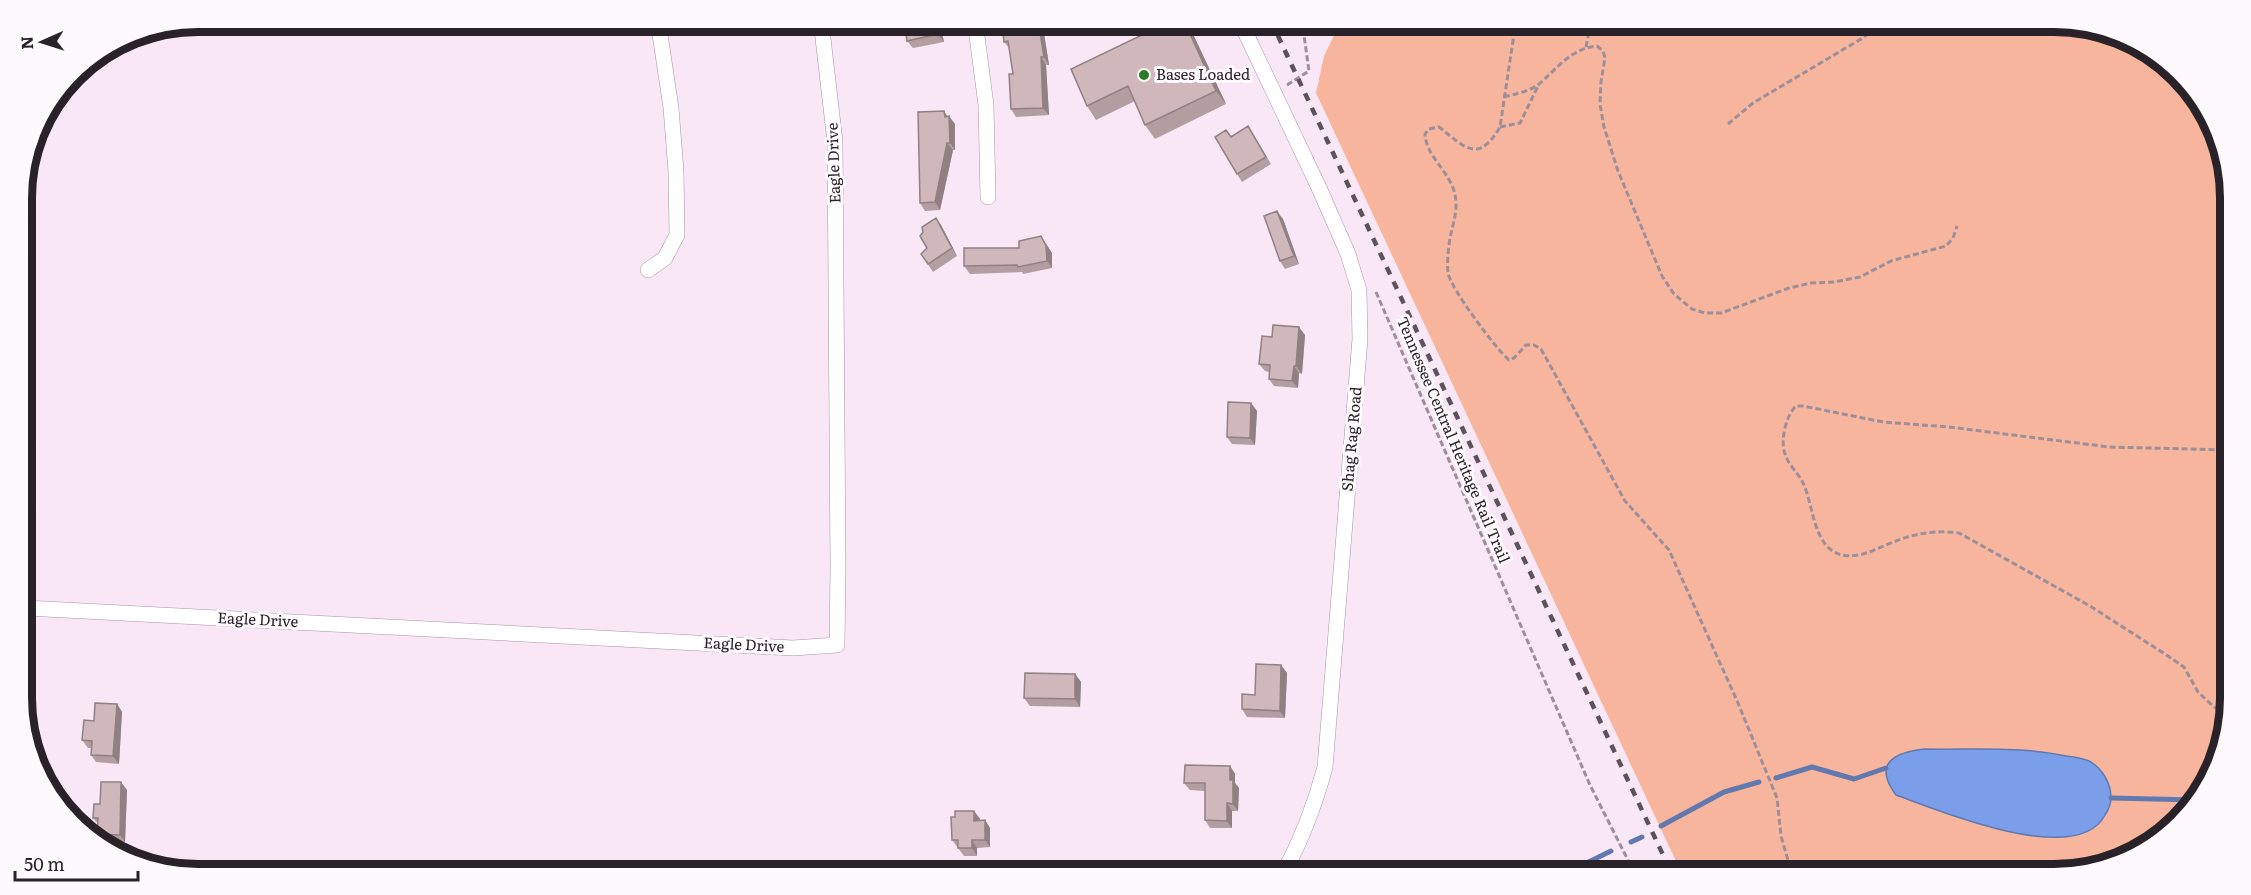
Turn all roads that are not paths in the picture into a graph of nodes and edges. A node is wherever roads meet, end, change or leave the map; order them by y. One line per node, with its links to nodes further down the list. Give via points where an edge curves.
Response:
1 (1245, 31): 8 (street, Shag Rag Road, via 1320,190 1359,290 1359,351 1325,767 1301,842)
2 (660, 32): 6 (street, via 671,108 677,235 665,258)
3 (822, 32): 7 (street, Eagle Drive, via 835,142 837,645 793,648)
4 (976, 32): 5 (street, via 986,105)
5 (988, 197)
6 (648, 270)
7 (32, 608)
8 (1289, 863)

